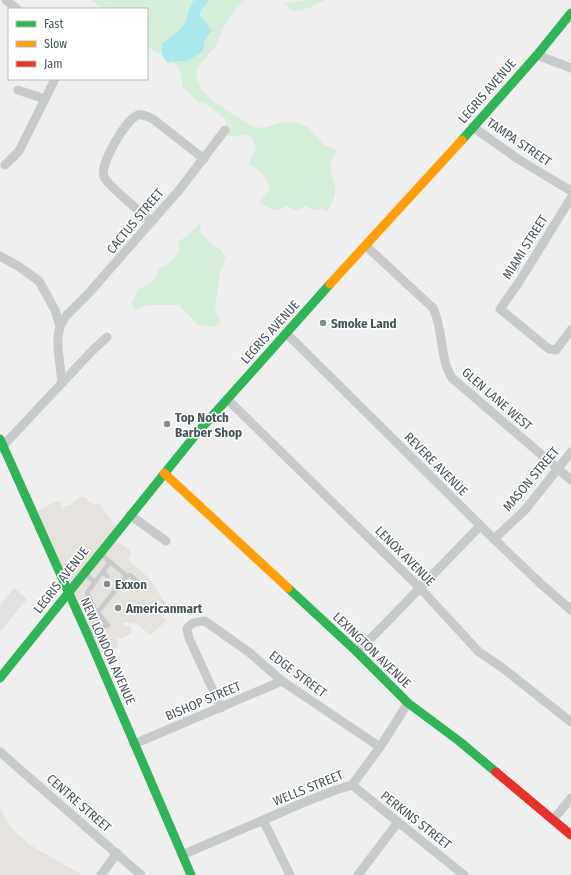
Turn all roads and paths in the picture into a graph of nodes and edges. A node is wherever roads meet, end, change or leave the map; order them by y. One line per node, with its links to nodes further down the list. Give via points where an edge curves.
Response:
1 (6, 0): 2 (street)
2 (16, 8)
3 (571, 13): 4 (main road, LEGRIS AVENUE)
4 (537, 55): 5 (street); 9 (main road, LEGRIS AVENUE)
5 (571, 68)
6 (54, 80): 8 (street)
7 (18, 90): 8 (street)
8 (45, 99): 12 (street, via 19,151)
9 (473, 127): 13 (street, TAMPA STREET); 16 (main road, LEGRIS AVENUE)
10 (225, 130): 11 (street, CACTUS STREET)
11 (204, 159): 15 (street, CACTUS STREET); 15 (street, via 152,119 138,116 130,121 112,146 102,170 104,178 113,188)
12 (5, 165)
13 (571, 191)
14 (571, 198): 19 (street, MIAMI STREET, via 500,309 552,351 556,350)
15 (151, 221): 18 (street, CACTUS STREET, via 103,278 66,316)
16 (366, 246): 20 (main road, LEGRIS AVENUE); 26 (street, GLEN LANE WEST, via 433,308 438,317 447,370 452,378)
17 (0, 256): 18 (street, via 39,281 55,310)
18 (60, 326): 22 (street, via 58,348)
19 (571, 330)
20 (286, 332): 23 (main road, LEGRIS AVENUE); 30 (street, REVERE AVENUE)
21 (107, 337): 22 (street)
22 (62, 383): 24 (street)
23 (227, 399): 27 (main road, LEGRIS AVENUE); 43 (street, LENOX AVENUE)
24 (1, 444): 45 (main road, NEW LONDON AVENUE)
25 (571, 452): 26 (street, MASON STREET)
26 (557, 470): 28 (street, GLEN LANE WEST); 31 (street, MASON STREET, via 525,510)
27 (164, 473): 29 (main road, LEGRIS AVENUE); 49 (main road, LEXINGTON AVENUE)
28 (571, 480)
29 (130, 515): 32 (street); 33 (main road, LEGRIS AVENUE)
30 (480, 526): 31 (street, REVERE AVENUE); 43 (street)
31 (494, 539): 46 (street, REVERE AVENUE)
32 (166, 541)
33 (100, 553): 34 (lane); 36 (main road, LEGRIS AVENUE)
34 (110, 562): 35 (lane); 38 (lane)
35 (103, 572): 37 (lane); 39 (lane)
36 (84, 573): 39 (lane); 45 (main road, LEGRIS AVENUE)
37 (107, 576)
38 (127, 576): 41 (lane, via 130,575); 47 (lane, via 117,584)
39 (96, 581): 40 (lane); 42 (lane)
40 (101, 583)
41 (139, 583)
42 (91, 588): 44 (lane); 47 (lane, via 87,593)
43 (420, 588): 49 (street); 54 (street, LENOX AVENUE, via 478,651)
44 (95, 591)
45 (68, 593): 48 (main road, NEW LONDON AVENUE); 50 (main road, LEGRIS AVENUE)
46 (571, 610)
47 (97, 612): 48 (lane, via 108,625)
48 (87, 634): 55 (main road, NEW LONDON AVENUE)
49 (357, 652): 52 (main road, LEXINGTON AVENUE)
50 (0, 678)
51 (282, 681): 53 (street, BISHOP STREET); 53 (street, EDGE STREET, via 250,653 205,621 190,624 187,629 189,638); 56 (street, EDGE STREET)
52 (408, 703): 56 (street, WELLS STREET); 61 (main road, LEXINGTON AVENUE, via 459,741)
53 (221, 708): 55 (street, BISHOP STREET)
54 (571, 722)
55 (134, 744): 65 (main road, NEW LONDON AVENUE)
56 (380, 747): 58 (street, WELLS STREET)
57 (0, 752): 64 (street, CENTRE STREET)
58 (352, 786): 60 (street, WELLS STREET); 62 (street, PERKINS STREET)
59 (571, 798): 61 (street)
60 (263, 820): 65 (street, WELLS STREET); 69 (street)
61 (553, 820): 63 (main road, LEXINGTON AVENUE)
62 (398, 822): 70 (street); 71 (street, PERKINS STREET)
63 (571, 835)
64 (117, 853): 66 (street); 67 (street, CENTRE STREET)
65 (182, 855): 68 (main road, NEW LONDON AVENUE)
66 (101, 875)
67 (142, 875)
68 (191, 875)
69 (290, 875)
70 (358, 875)
71 (464, 875)

